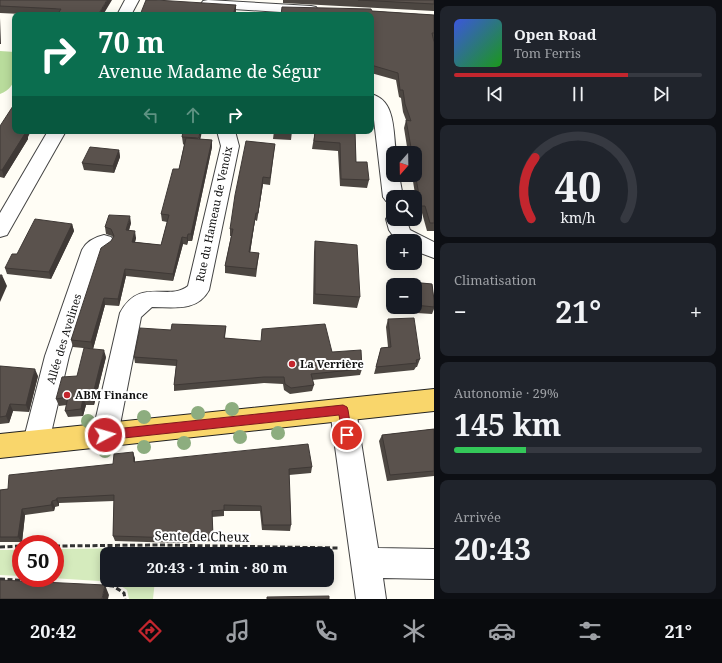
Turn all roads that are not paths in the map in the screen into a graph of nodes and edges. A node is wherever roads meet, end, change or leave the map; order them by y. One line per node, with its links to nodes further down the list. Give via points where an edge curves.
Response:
1 (132, 0): 4 (street)
2 (192, 3): 3 (street)
3 (327, 11)
4 (126, 12)
5 (374, 101): 8 (street, via 382,110)
6 (55, 134): 9 (street)
7 (227, 134): 15 (street, Rue du Hameau de Venoix, via 230,146 198,290 187,299 148,299 131,313)
8 (392, 190)
9 (0, 230)
10 (104, 242): 16 (street, Allée des Avelines, via 92,250 57,356)
11 (422, 245): 12 (street)
12 (434, 251)
13 (434, 400): 14 (main road)
14 (343, 410): 15 (main road); 18 (street)
15 (105, 435): 16 (main road)
16 (36, 442): 17 (main road)
17 (0, 446)
18 (354, 556): 19 (street); 20 (street)
19 (434, 564)
20 (371, 599)

